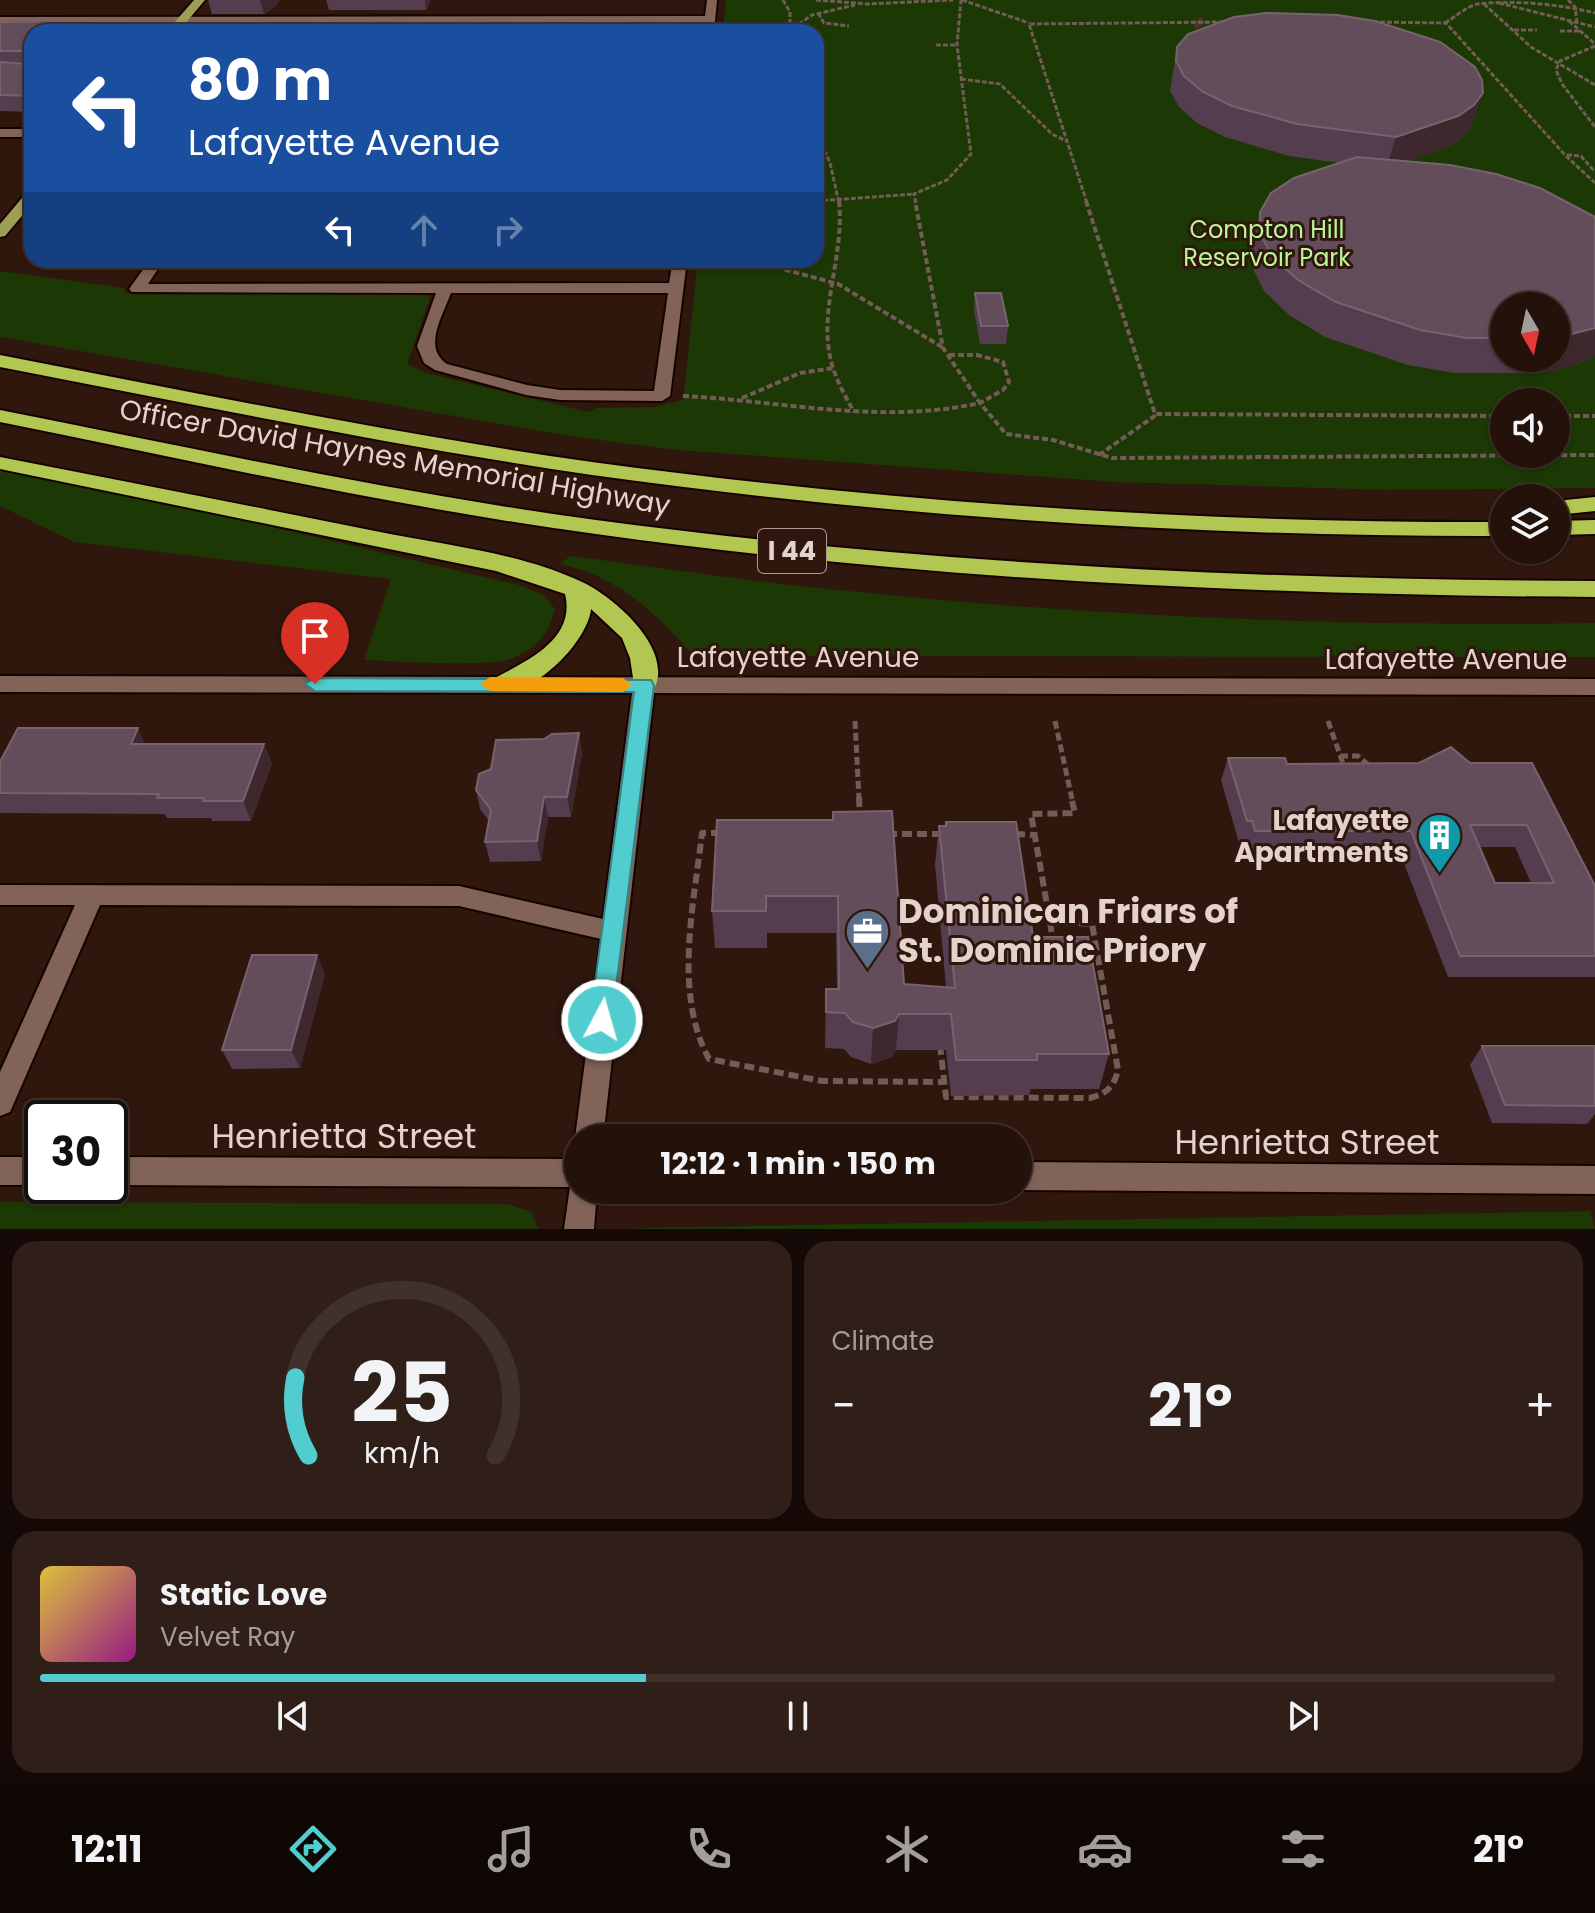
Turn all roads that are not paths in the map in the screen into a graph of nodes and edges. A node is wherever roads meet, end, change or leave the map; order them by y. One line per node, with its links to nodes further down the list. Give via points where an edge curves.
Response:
1 (200, 0): 4 (main road)
2 (712, 0): 7 (street)
3 (453, 14): 5 (street); 6 (street); 11 (street)
4 (183, 19): 5 (street); 8 (street); 9 (main road)
5 (322, 19): 10 (street)
6 (577, 19): 7 (street); 12 (street)
7 (710, 19): 13 (street)
8 (0, 20)
9 (179, 24)
10 (319, 24)
11 (448, 24)
12 (575, 24)
13 (709, 24)
14 (0, 133): 15 (street)
15 (24, 133)
16 (24, 204): 17 (main road)
17 (0, 233)
18 (151, 268): 21 (street, via 137,289)
19 (679, 268): 20 (street)
20 (677, 288): 21 (street); 21 (street, via 662,396 560,395 441,367 430,360 425,346)
21 (445, 289)
22 (0, 361): 30 (highway, Officer David Haynes Memorial Highway / I 44, via 447,444 741,487 1059,516)
23 (0, 416): 33 (highway, Officer David Haynes Memorial Highway / I 44, via 442,502 748,546 1019,572 1252,586)
24 (0, 463): 32 (highway, via 496,563)
25 (1595, 504): 26 (highway)
26 (1570, 507)
27 (1490, 516): 30 (highway)
28 (1595, 527): 29 (highway)
29 (1570, 528)
30 (1388, 529): 31 (highway, Officer David Haynes Memorial Highway / I 44)
31 (1490, 529)
32 (575, 587): 35 (highway, via 580,607 572,637 546,660); 36 (highway, via 601,603 631,633 644,655)
33 (1595, 589)
34 (0, 684): 35 (street, Lafayette Avenue)
35 (504, 684): 36 (street, Lafayette Avenue)
36 (644, 685): 37 (street, Lafayette Avenue); 40 (street)
37 (1595, 687)
38 (0, 895): 39 (street)
39 (92, 895): 40 (street, via 459,896); 41 (street)
40 (612, 931): 42 (street)
41 (0, 1103)
42 (591, 1124)
43 (0, 1171): 44 (street)
44 (24, 1171)
45 (128, 1171): 46 (street, Henrietta Street)
46 (564, 1173)
47 (1032, 1176): 48 (street, Henrietta Street)
48 (1595, 1180)
49 (582, 1204): 50 (street)
50 (579, 1229)

